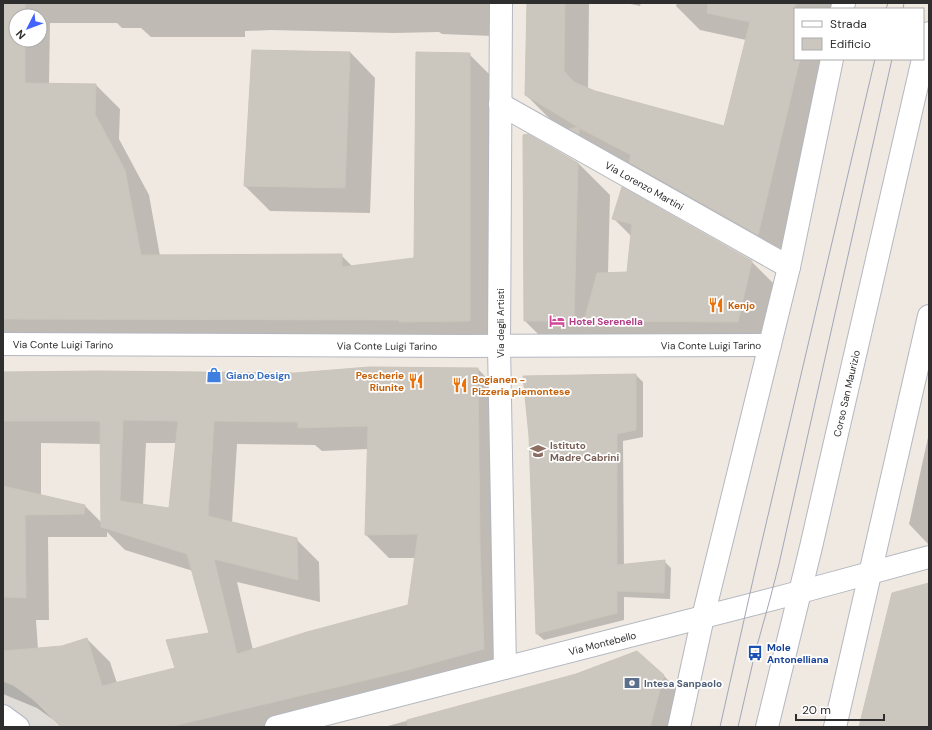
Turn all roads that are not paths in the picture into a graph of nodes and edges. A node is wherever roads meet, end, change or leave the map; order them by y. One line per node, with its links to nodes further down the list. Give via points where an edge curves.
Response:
1 (501, 3): 6 (street, Via degli Artisti)
2 (929, 33): 3 (street, Corso San Maurizio)
3 (924, 55)
4 (832, 60): 7 (street)
5 (923, 60): 14 (street, Corso San Maurizio)
6 (500, 104): 7 (street, Via Lorenzo Martini); 11 (street, Via degli Artisti)
7 (789, 267): 10 (street)
8 (929, 316): 13 (street)
9 (3, 344): 11 (street, Via Conte Luigi Tarino)
10 (770, 345): 11 (street, Via Conte Luigi Tarino); 15 (street)
11 (499, 346): 16 (street, Via degli Artisti)
12 (929, 557): 13 (street, Via Montebello)
13 (870, 572): 14 (street, Via Montebello); 22 (street)
14 (800, 592): 15 (street, Via Montebello); 21 (street, Corso San Maurizio)
15 (703, 617): 16 (street, Via Montebello); 20 (street)
16 (505, 668): 19 (street, Via Montebello)
17 (3, 716): 18 (street)
18 (18, 727)
19 (276, 727)
20 (679, 727)
21 (767, 727)
22 (835, 727)

